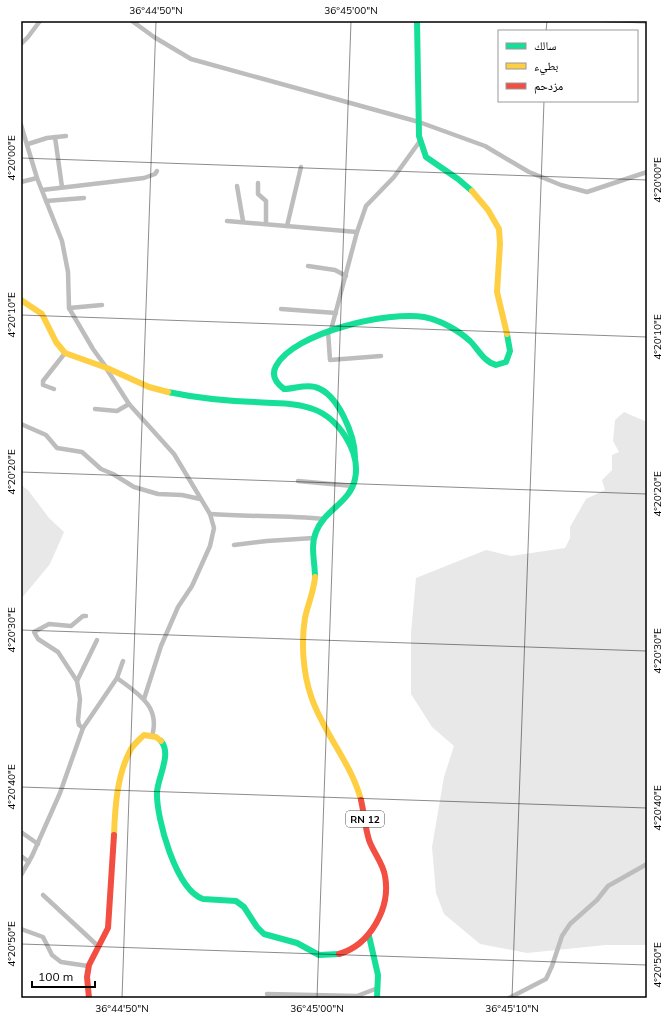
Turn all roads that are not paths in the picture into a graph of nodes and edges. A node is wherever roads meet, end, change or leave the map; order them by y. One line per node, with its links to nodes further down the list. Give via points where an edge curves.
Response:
1 (40, 21): 4 (street)
2 (132, 21): 5 (street, via 184,56 206,64)
3 (418, 21): 5 (main road)
4 (21, 44)
5 (419, 122): 9 (main road); 13 (street, via 485,146 542,178 587,192)
6 (21, 125): 10 (street)
7 (66, 136): 8 (street)
8 (55, 137): 10 (street); 18 (street)
9 (420, 141): 26 (street, via 394,177 366,206); 34 (main road, via 427,158 460,181 496,222 500,244 496,284 510,342 509,358 502,364 492,364 461,333 426,317 386,318)
10 (28, 144): 14 (street)
11 (301, 167): 25 (street)
12 (157, 171): 18 (street, via 144,178)
13 (647, 172)
14 (37, 178): 15 (street); 19 (street)
15 (21, 182)
16 (258, 183): 24 (street, via 258,194 266,201)
17 (237, 186): 23 (street)
18 (62, 187): 19 (street)
19 (42, 190): 21 (street)
20 (84, 198): 21 (street)
21 (46, 201): 31 (street, via 65,255)
22 (227, 221): 23 (street)
23 (243, 221): 24 (street)
24 (266, 224): 25 (street)
25 (287, 226): 26 (street)
26 (357, 232): 28 (street)
27 (308, 266): 28 (street, via 331,269)
28 (346, 276): 33 (street)
29 (21, 300): 35 (main road, via 42,314 56,342)
30 (102, 305): 31 (street)
31 (70, 308): 37 (street)
32 (281, 309): 33 (street)
33 (336, 313): 34 (street)
34 (330, 331): 36 (street, via 330,360); 42 (main road, via 310,337 288,352 276,366 274,377 284,389 312,386 325,392 351,432 355,447)
35 (65, 353): 37 (main road); 38 (street, via 43,381 44,385)
36 (381, 356)
37 (106, 368): 39 (street); 42 (main road, via 149,387 182,395 243,403 312,407 328,416 338,426 345,435)
38 (54, 389)
39 (129, 404): 40 (street, via 117,411); 45 (street, via 174,454)
40 (95, 409)
41 (21, 424): 45 (street, via 46,435 57,448 82,452 101,469 134,488 158,494)
42 (354, 461): 44 (main road)
43 (298, 481): 44 (street)
44 (353, 486): 47 (main road, RN 12, via 345,499)
45 (200, 498): 46 (street)
46 (210, 514): 47 (street, via 262,517 285,515); 55 (street, via 214,528 212,542 161,646)
47 (324, 519): 48 (main road, RN 12, via 317,528)
48 (314, 538): 49 (street); 66 (main road, RN 12, via 314,583 304,625 308,686 315,707 355,782 368,836 386,879 383,903 374,928)
49 (234, 545)
50 (86, 616): 54 (street, via 71,626 49,624 34,632 38,639 58,652)
51 (97, 640): 54 (street)
52 (123, 661): 53 (street)
53 (117, 678): 55 (street); 56 (street)
54 (77, 681): 56 (street, via 80,699 78,720)
55 (144, 699): 57 (street, via 154,723)
56 (83, 728): 59 (street, via 60,793)
57 (152, 736): 66 (main road, RN 12, via 158,738 164,746 166,756 157,789 165,833 173,862 194,895 199,898 229,899 238,902 244,906 263,933 295,942 318,955 339,954); 67 (main road, via 144,735 132,746 122,772 113,848 108,930)
58 (21, 832): 59 (street)
59 (38, 844): 61 (street)
60 (21, 856): 61 (street)
61 (29, 862): 63 (street)
62 (647, 864): 73 (street, via 608,886 597,900 570,924 562,936 546,978)
63 (21, 875)
64 (43, 895): 67 (street)
65 (21, 929): 68 (street, via 43,937 52,955 61,962)
66 (368, 936): 69 (main road, via 378,975)
67 (98, 946): 68 (main road)
68 (88, 966): 71 (main road, via 86,976)
69 (378, 988): 70 (street, via 357,996); 72 (main road)
70 (267, 994)
71 (89, 998)
72 (377, 998)
73 (509, 998)

